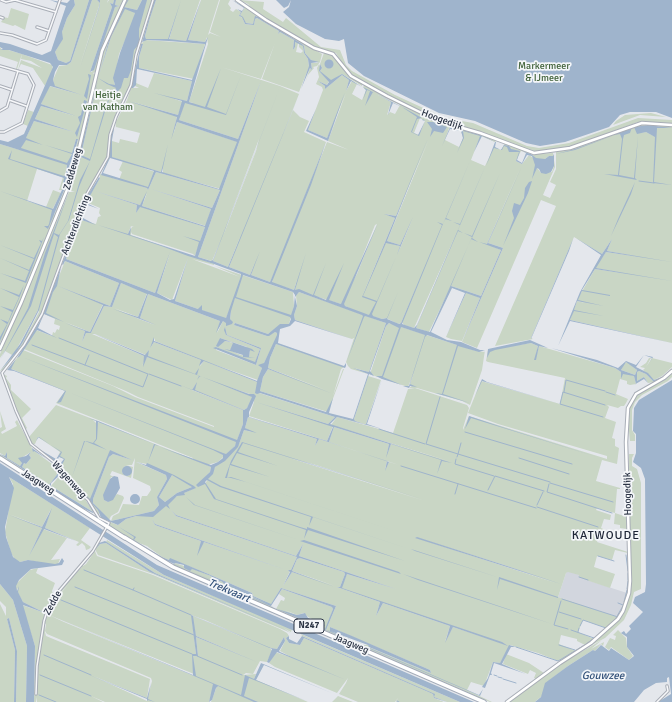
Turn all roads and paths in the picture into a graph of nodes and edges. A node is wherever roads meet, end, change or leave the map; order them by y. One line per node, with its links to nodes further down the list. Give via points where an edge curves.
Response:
1 (1, 0): 6 (street, via 16,0)
2 (60, 0): 6 (street)
3 (125, 0): 19 (street, Zeddeweg, via 102,51 67,190)
4 (152, 0): 21 (street, Achterdichting, via 136,55 131,85 110,133 108,155 84,199 42,314 21,350)
5 (237, 0): 17 (street, Hoogedijk, via 314,48 333,54 351,76 391,98 438,121 534,153 570,148 642,123)
6 (56, 12): 8 (street)
7 (37, 27): 8 (street)
8 (49, 31): 9 (street, via 46,40 38,44)
9 (0, 32)
10 (0, 66): 11 (street)
11 (18, 71): 13 (street); 15 (street, via 29,75 34,83)
12 (0, 86): 13 (street)
13 (12, 90): 14 (street)
14 (9, 100): 15 (street); 16 (street, via 6,109)
15 (26, 106): 18 (street, via 22,123)
16 (0, 112)
17 (672, 125)
18 (0, 132)
19 (0, 348)
20 (672, 371): 27 (street, Hoogedijk, via 658,382 638,392 628,408 626,442 630,580 623,611 618,619 591,643 560,662)
21 (1, 373): 23 (street, Wagenweg, via 31,444 57,464 73,486 88,500 99,518)
22 (0, 458): 23 (main road, Jaagweg / N247, via 91,517)
23 (108, 524): 25 (street, Zedde, via 91,554 54,597 46,613 36,669); 26 (main road, Jaagweg / N247, via 139,548 173,567)
24 (667, 686): 28 (street, via 668,691)
25 (36, 694)
26 (485, 702)
27 (507, 702)
28 (657, 702)

